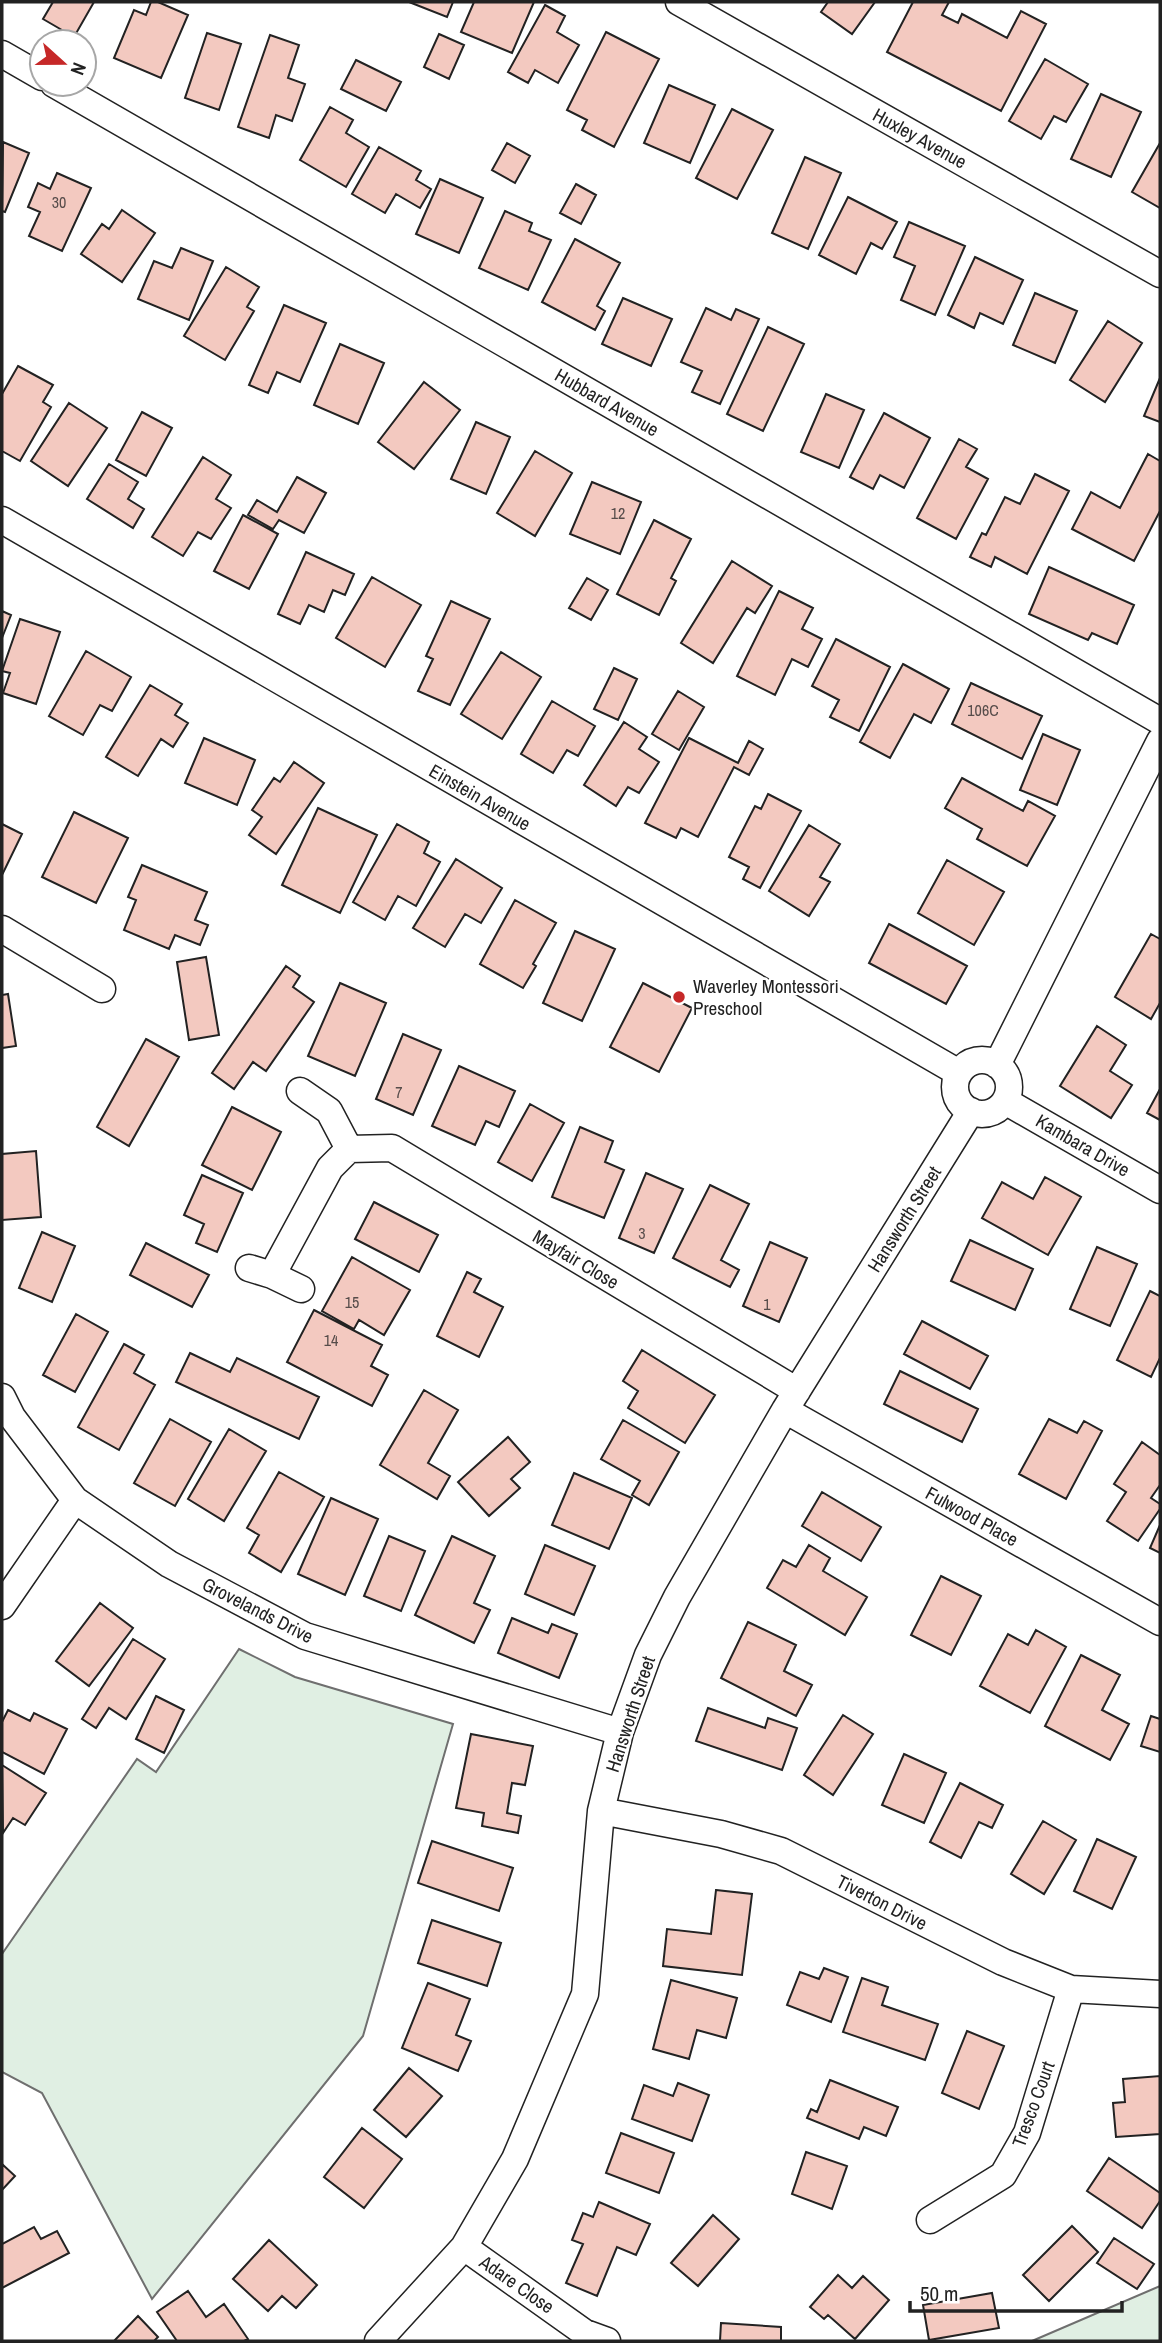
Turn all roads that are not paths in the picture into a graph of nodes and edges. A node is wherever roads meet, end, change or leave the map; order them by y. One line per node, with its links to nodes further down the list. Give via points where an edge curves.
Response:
1 (679, 2): 5 (street, Huxley Avenue)
2 (2, 54): 3 (street)
3 (28, 69)
4 (78, 98): 7 (street, Hubbard Avenue)
5 (1160, 274)
6 (2, 520): 12 (street, Einstein Avenue)
7 (1160, 721)
8 (1160, 741): 11 (street)
9 (2, 929): 10 (street)
10 (102, 989)
11 (997, 1065): 12 (street, via 973,1061); 14 (street, via 1007,1080)
12 (959, 1073): 15 (street, via 957,1099)
13 (300, 1091): 16 (street, via 329,1111)
14 (1005, 1101): 15 (street, via 990,1112); 17 (street, Kambara Drive)
15 (971, 1111): 20 (street, Hansworth Street)
16 (349, 1149): 18 (street, via 330,1168 261,1271); 20 (street, Mayfair Close, via 392,1148)
17 (1160, 1190)
18 (301, 1289)
19 (2, 1397): 21 (street, Grovelands Drive)
20 (791, 1401): 23 (street, Fulwood Place); 24 (street, Hansworth Street, via 677,1597 648,1655)
21 (75, 1500): 22 (street); 24 (street, Grovelands Drive, via 169,1564 305,1636)
22 (2, 1606)
23 (1160, 1622)
24 (620, 1732): 25 (street, Hansworth Street)
25 (601, 1811): 26 (street, Tiverton Drive, via 721,1833 781,1851 1003,1962); 29 (street, Hansworth Street, via 585,1994 515,2159)
26 (1071, 1989): 27 (street, Tiverton Drive); 28 (street, Tresco Court, via 1027,2133 1003,2175)
27 (1160, 1994)
28 (930, 2220)
29 (464, 2247): 30 (street, Hansworth Street); 31 (street, Adare Close, via 585,2333)
30 (377, 2341)
31 (607, 2341)

